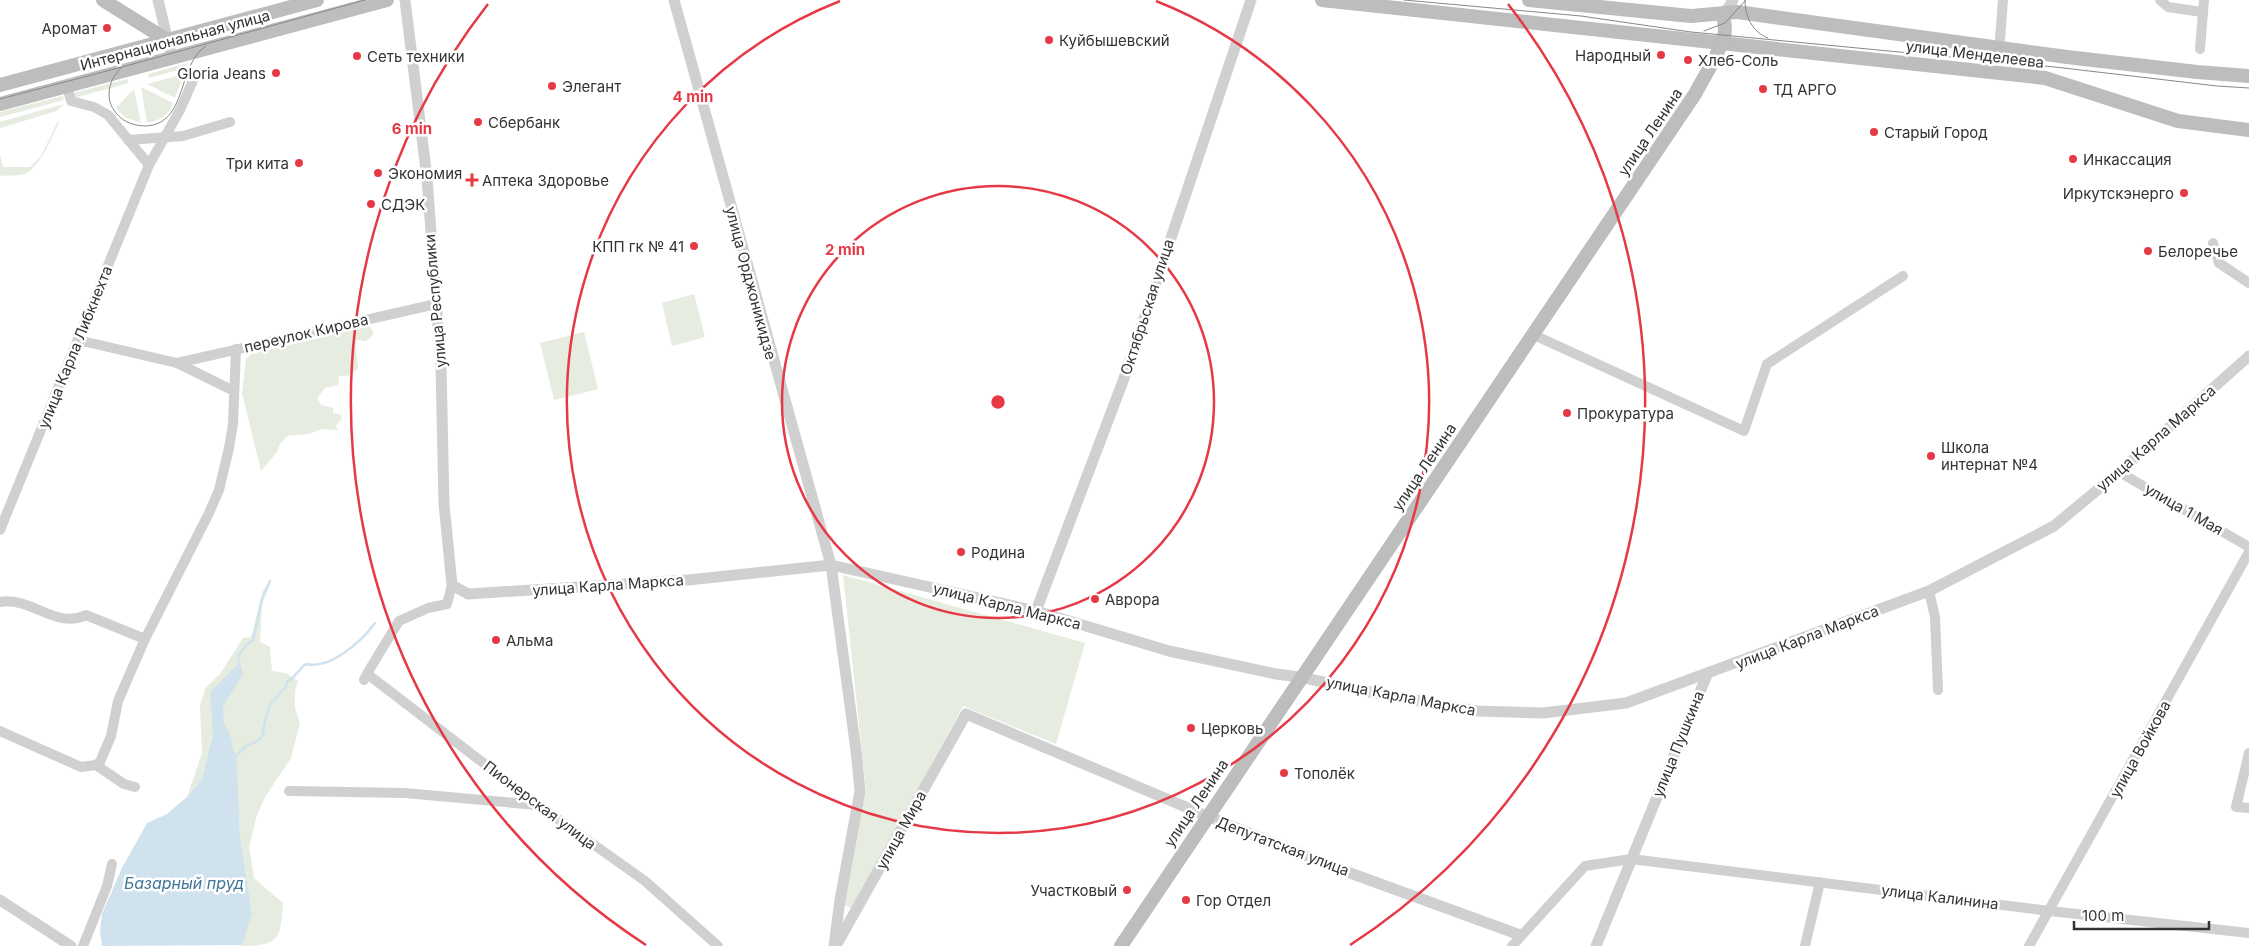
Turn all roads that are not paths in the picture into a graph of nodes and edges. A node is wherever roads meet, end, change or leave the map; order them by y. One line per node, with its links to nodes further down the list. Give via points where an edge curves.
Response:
1 (103, 0): 17 (main road)
2 (158, 0): 17 (street)
3 (317, 0): 17 (main road, Интернациональная улица)
4 (387, 0): 20 (main road, Интернациональная улица)
5 (406, 0): 34 (street, улица Республики)
6 (674, 0): 45 (street, улица Орджоникидзе)
7 (1251, 0): 49 (street, Октябрьская улица, via 1122,381)
8 (1322, 0): 18 (main road)
9 (1529, 0): 15 (main road, via 1675,15)
10 (1733, 0): 15 (street, улица Ленина)
11 (2002, 0): 16 (street)
12 (2160, 0): 14 (street, via 2168,7)
13 (2204, 0): 19 (street)
14 (2202, 12)
15 (1725, 13): 18 (main road, улица Ленина, via 1722,18 1726,31); 22 (main road, улица Менделеева, via 1737,12 2068,57)
16 (2000, 39)
17 (167, 40): 20 (street); 23 (main road, Интернациональная улица)
18 (1722, 43): 27 (main road, улица Менделеева, via 2045,78 2178,121); 35 (main road, улица Ленина, via 1695,94)
19 (2200, 49)
20 (172, 58): 24 (main road, Интернациональная улица)
21 (195, 76): 28 (street, улица Карла Либкнехта)
22 (2249, 76)
23 (0, 85)
24 (67, 86): 25 (main road, Интернациональная улица); 29 (street, via 71,101 94,107 108,115)
25 (0, 104)
26 (230, 122): 28 (street, via 182,136)
27 (2249, 130)
28 (165, 137): 29 (street); 30 (street, улица Карла Либкнехта)
29 (128, 140): 30 (street)
30 (149, 165): 36 (street, улица Карла Либкнехта)
31 (2213, 244): 33 (street, via 2219,263)
32 (1903, 276): 35 (street, via 1767,364 1744,431)
33 (2249, 283)
34 (436, 304): 37 (street, переулок Кирова); 46 (street, улица Республики, via 444,504)
35 (1534, 335): 51 (main road, улица Ленина)
36 (78, 340): 39 (street, переулок Кирова); 42 (street, улица Карла Либкнехта)
37 (236, 349): 39 (street, переулок Кирова); 40 (street)
38 (2249, 356): 41 (street, улица Карла Маркса)
39 (177, 363): 40 (street, переулок Кирова)
40 (234, 390): 50 (street, via 229,448 219,490)
41 (2119, 472): 43 (street, улица 1 Мая); 47 (street, улица Карла Маркса, via 2054,526)
42 (0, 530)
43 (2249, 547)
44 (2249, 552): 67 (street, улица Войкова)
45 (831, 565): 46 (street, улица Карла Маркса, via 688,580 468,594); 49 (street, улица Карла Маркса); 73 (street, улица Орджоникидзе, via 860,791)
46 (452, 585): 60 (street, Пионерская улица, via 447,604 428,608 400,621 366,676)
47 (1929, 591): 52 (street, улица Карла Маркса); 53 (street, via 1935,617)
48 (0, 602): 50 (street, via 33,606 57,619 78,619 86,615)
49 (1036, 611): 51 (street, улица Карла Маркса, via 1169,650 1276,674)
50 (145, 639): 57 (street, via 118,701 111,736)
51 (1300, 676): 52 (street, улица Карла Маркса, via 1477,711 1543,714 1626,703); 62 (main road, улица Ленина)
52 (1705, 679): 63 (street, улица Пушкина); 76 (street)
53 (1938, 690)
54 (966, 714): 62 (street, Депутатская улица); 73 (street, улица Мира)
55 (0, 730): 57 (street, via 82,767)
56 (2249, 752): 61 (street, via 2236,807)
57 (96, 765): 58 (street, via 124,784)
58 (135, 787)
59 (289, 792): 60 (street, via 405,794)
60 (538, 805): 72 (street, Пионерская улица, via 645,881)
61 (2249, 808)
62 (1207, 816): 69 (street, Депутатская улица, via 1331,866); 74 (main road, улица Ленина)
63 (1631, 859): 65 (street, улица Калинина); 69 (street, улица Калинина, via 1585,866); 76 (street, улица Пушкина)
64 (112, 864): 71 (street, via 107,886)
65 (1820, 882): 67 (street, улица Калинина); 77 (street)
66 (0, 900): 70 (street)
67 (2050, 911): 68 (street, улица Калинина); 78 (street, улица Войкова)
68 (2249, 933)
69 (1520, 935): 75 (street, улица Калинина)
70 (71, 946)
71 (83, 946)
72 (718, 946)
73 (835, 946)
74 (1120, 946)
75 (1512, 946)
76 (1596, 946)
77 (1805, 946)
78 (2029, 946)

